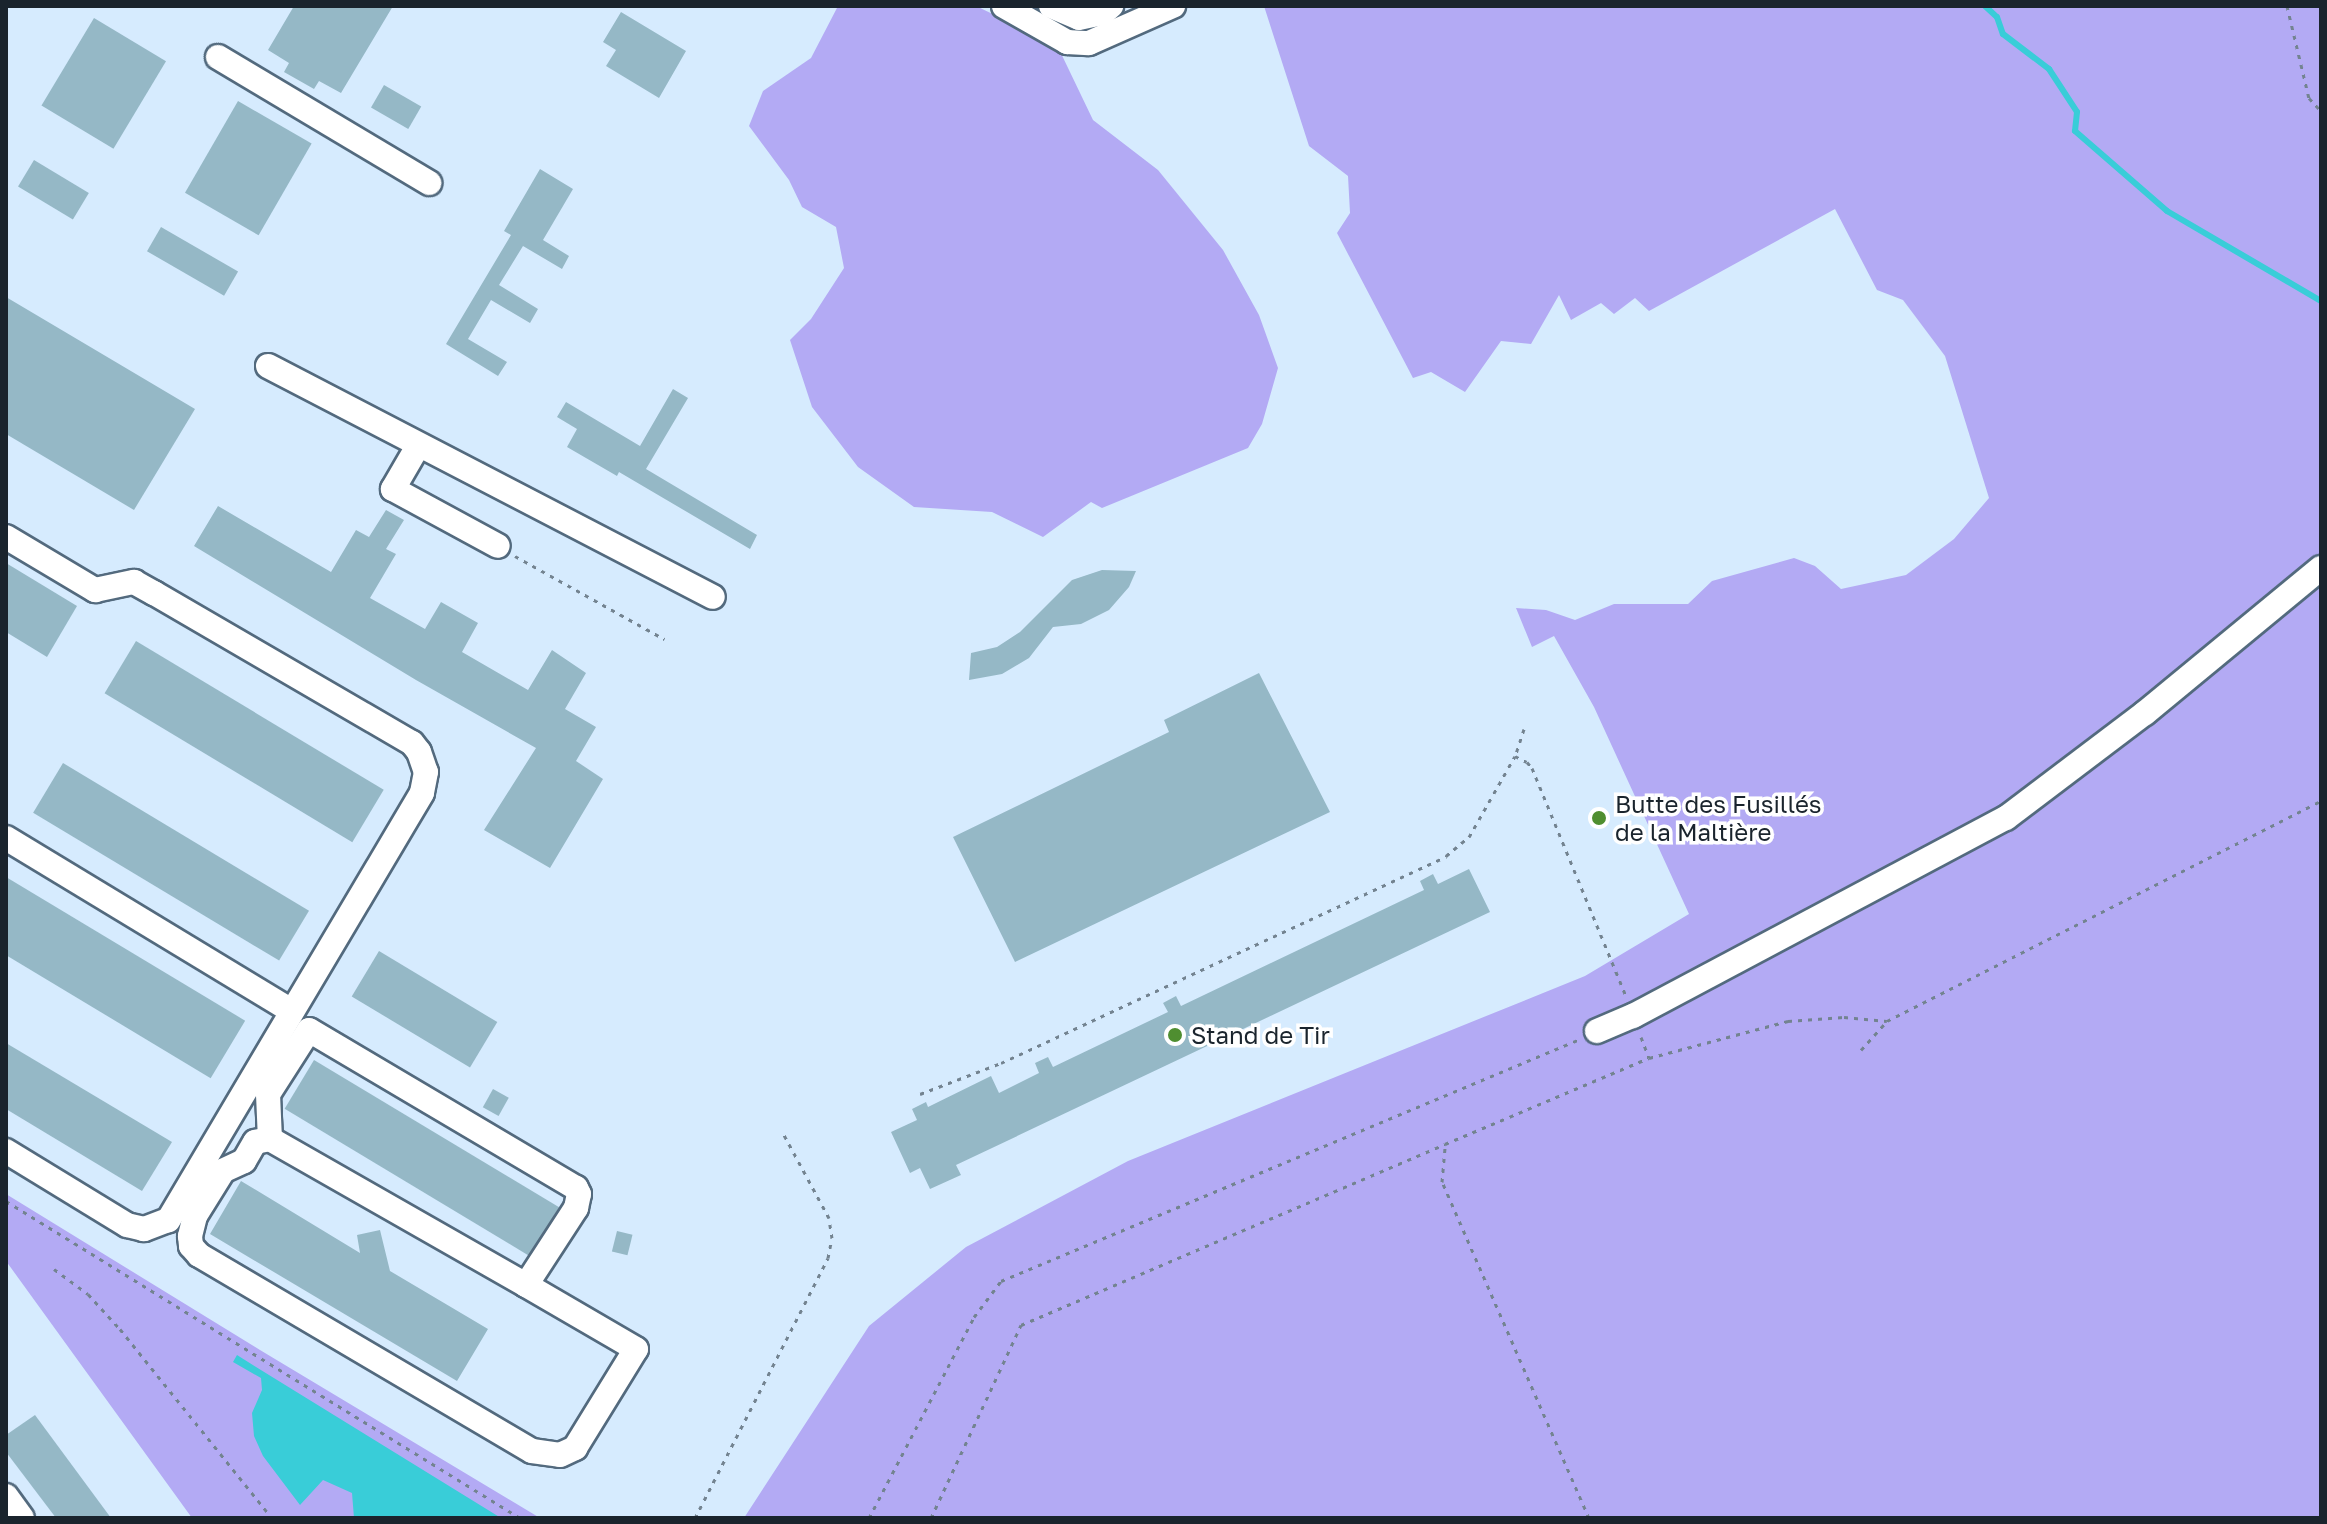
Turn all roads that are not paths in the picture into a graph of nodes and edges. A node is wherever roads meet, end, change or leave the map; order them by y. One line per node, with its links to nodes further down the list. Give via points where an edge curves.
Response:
1 (1004, 6): 4 (street, via 1067,42 1089,43)
2 (1051, 6): 3 (street, via 1079,18)
3 (1111, 6)
4 (1173, 6)
5 (218, 57): 6 (street)
6 (429, 183)
7 (268, 366): 8 (street)
8 (418, 446): 10 (street, via 393,489); 12 (street)
9 (6, 537): 14 (street, via 95,590 134,582 412,743 424,762 422,793)
10 (498, 546)
11 (2321, 568): 15 (street, via 2145,713 2006,818)
12 (713, 597)
13 (6, 838): 14 (street)
14 (292, 1011): 16 (street)
15 (1597, 1031)
16 (223, 1126): 17 (street); 18 (street, via 168,1220 144,1229 127,1225)
17 (262, 1141): 19 (street); 19 (street, via 268,1094 309,1030 576,1188 579,1201); 19 (street, via 244,1161 223,1171 195,1216 191,1246 199,1255 532,1451 560,1455 575,1448 636,1349)
18 (6, 1151)
19 (526, 1285)
20 (6, 1496): 21 (street)
21 (22, 1518)

